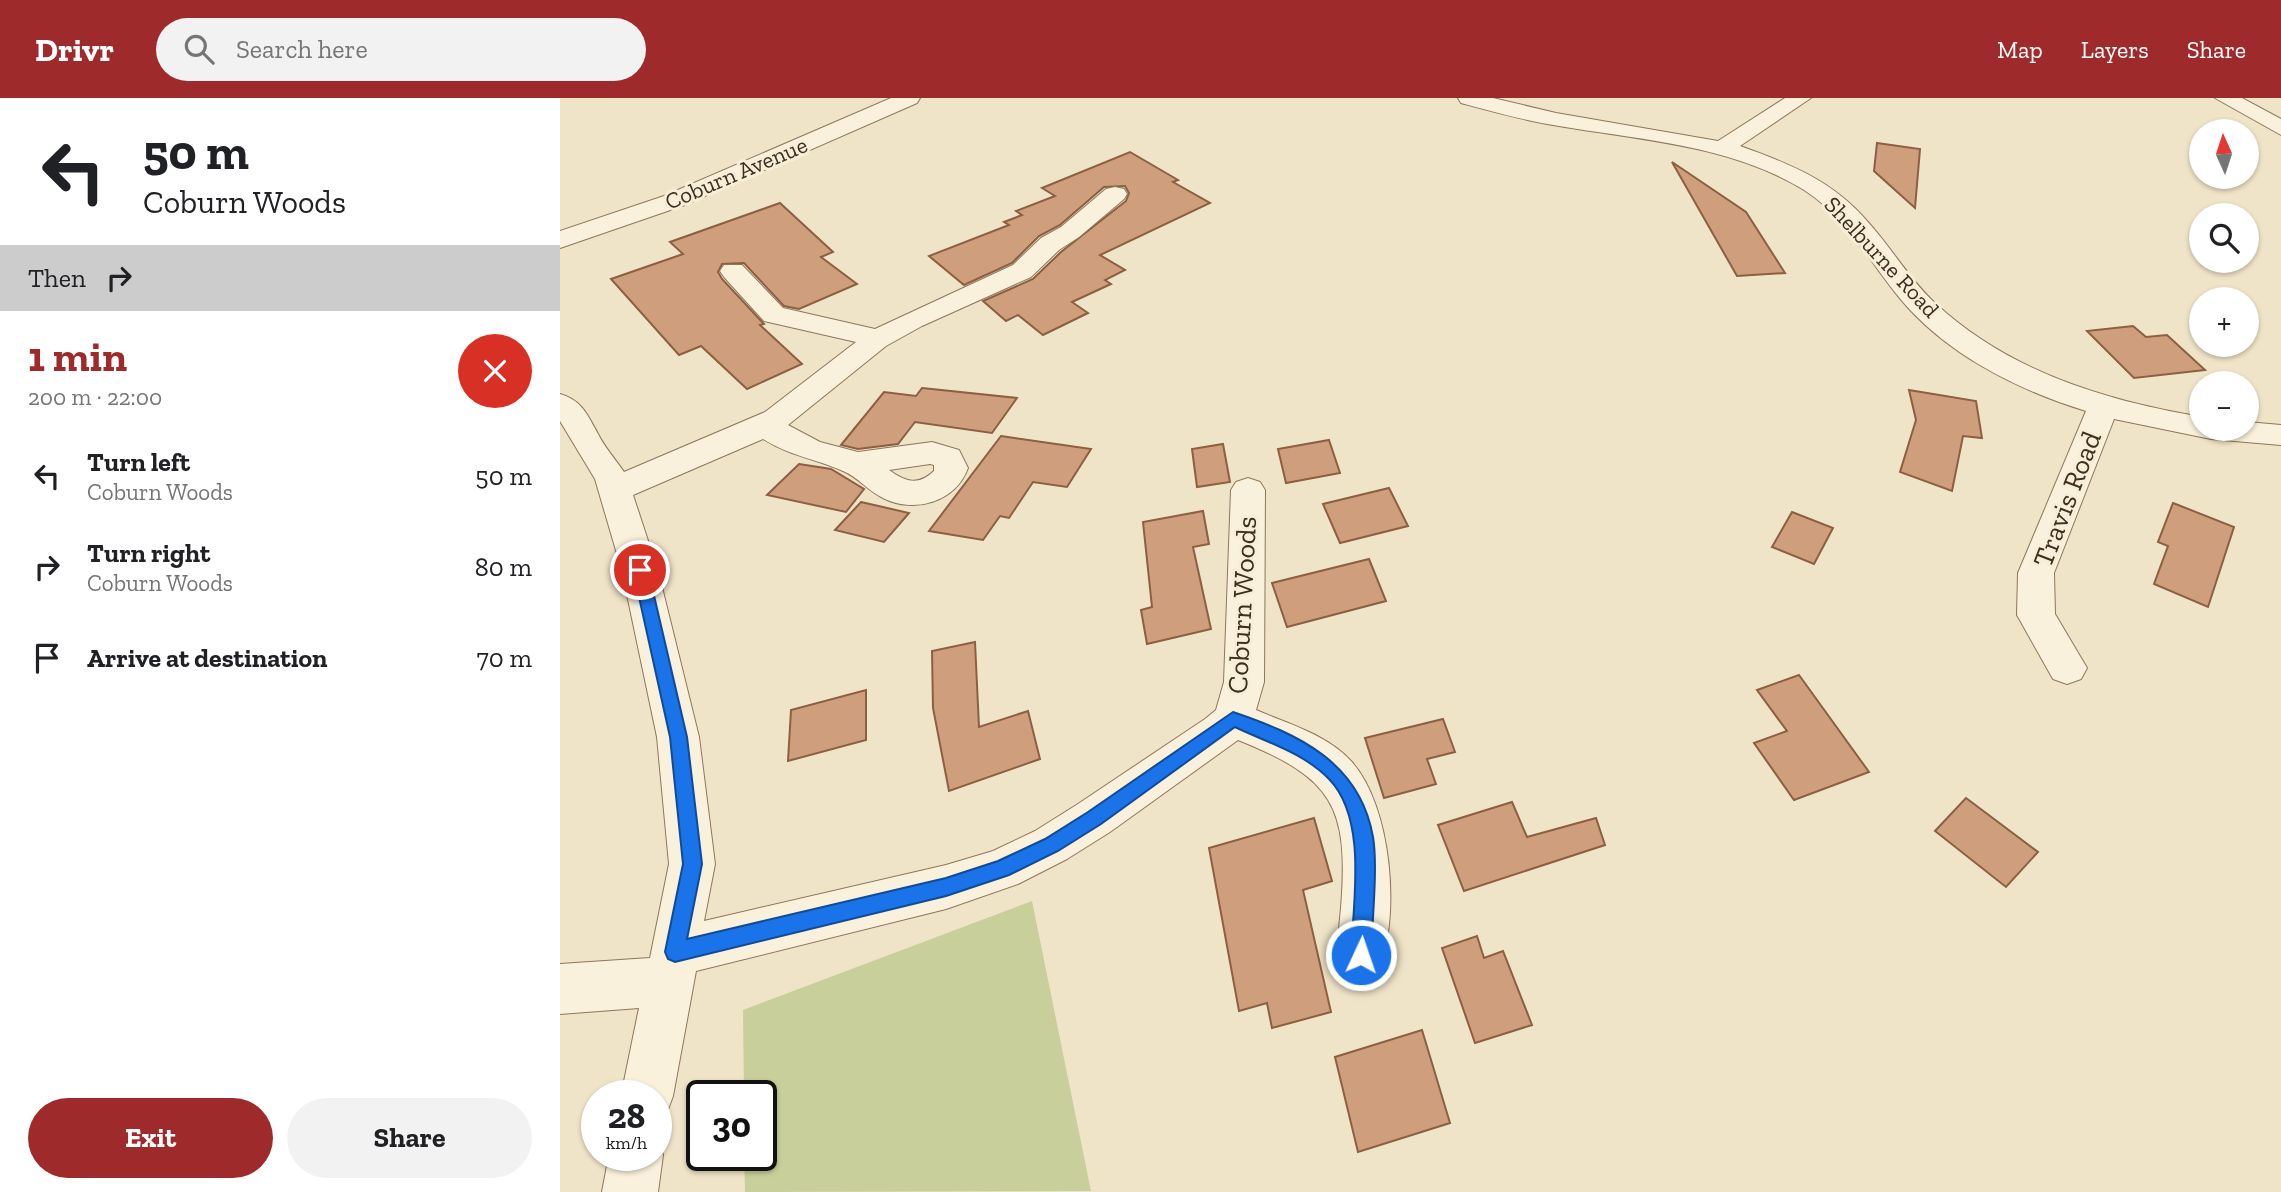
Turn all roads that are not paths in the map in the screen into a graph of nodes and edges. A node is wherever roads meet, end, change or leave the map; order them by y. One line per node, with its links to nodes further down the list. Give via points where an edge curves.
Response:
1 (909, 98): 8 (street, Coburn Avenue, via 673,201)
2 (1469, 98): 6 (street, Shelburne Road, via 1527,115)
3 (1800, 98): 6 (street)
4 (2226, 98): 5 (street)
5 (2281, 128)
6 (1725, 146): 11 (street, Shelburne Road, via 1785,170 1835,202 1924,308 1949,328 2010,366)
7 (1115, 194): 10 (street, via 1022,271)
8 (560, 240)
9 (733, 271): 10 (street, via 774,315)
10 (876, 340): 13 (street)
11 (2103, 408): 14 (street, Shelburne Road); 20 (street, Travis Road, via 2036,573 2036,615)
12 (565, 413): 18 (street)
13 (764, 425): 17 (street, via 802,447); 18 (street)
14 (2189, 425)
15 (2259, 433): 16 (street)
16 (2281, 435)
17 (857, 463)
18 (615, 489): 23 (street, via 640,570 678,737 692,864)
19 (1248, 490): 21 (street, Coburn Woods, via 1244,682)
20 (2067, 668)
21 (1233, 719): 22 (street, Coburn Woods, via 1304,750 1336,774 1354,802 1364,838); 23 (street, Coburn Woods, via 1094,818 1002,869)
22 (1361, 955)
23 (672, 967): 24 (street, Coburn Woods); 25 (street)
24 (560, 989)
25 (650, 1080)
26 (633, 1171): 27 (street)
27 (630, 1192)

